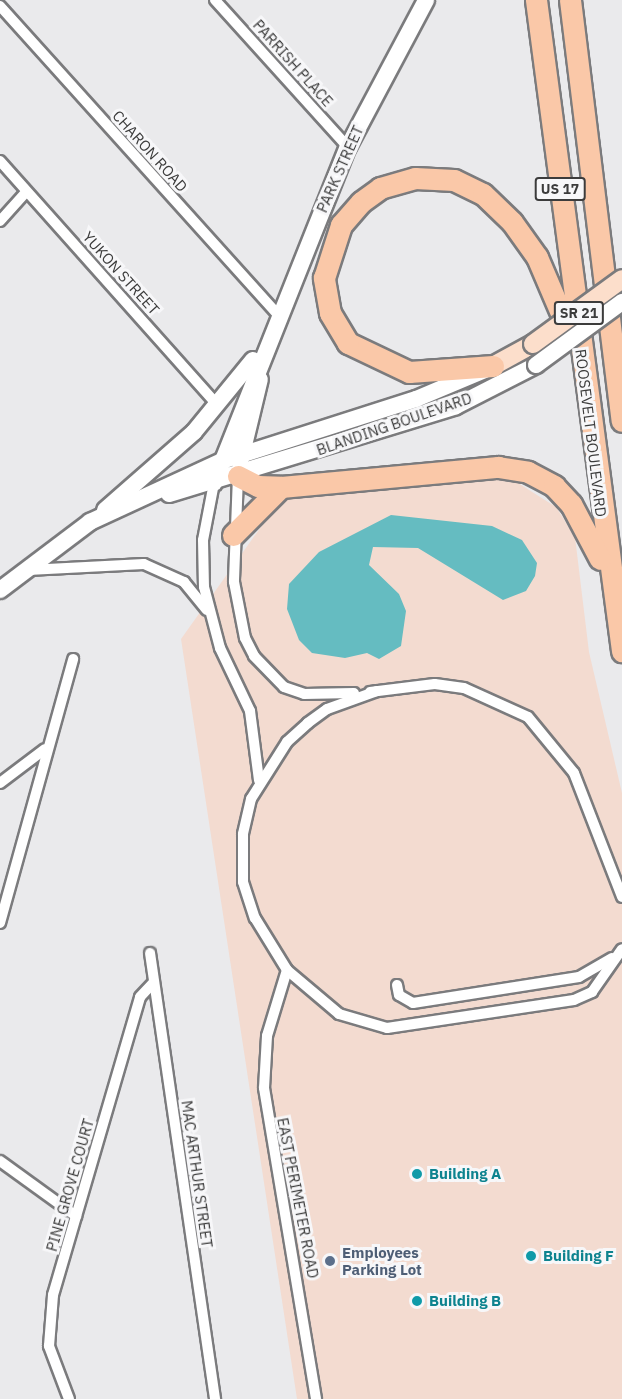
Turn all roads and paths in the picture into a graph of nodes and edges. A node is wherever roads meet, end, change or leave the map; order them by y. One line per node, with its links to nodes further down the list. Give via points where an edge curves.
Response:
1 (215, 0): 8 (street, PARRISH PLACE)
2 (426, 0): 8 (street, PARK STREET)
3 (520, 0): 7 (highway)
4 (536, 0): 7 (highway, ROOSEVELT BOULEVARD / US 17)
5 (0, 6): 14 (street, CHARON ROAD)
6 (569, 6): 19 (highway, US 17)
7 (540, 29): 17 (highway, ROOSEVELT BOULEVARD / US 17)
8 (348, 147): 14 (street, PARK STREET)
9 (0, 161): 10 (street, YUKON STREET)
10 (26, 192): 11 (street); 18 (street, YUKON STREET)
11 (0, 221)
12 (622, 279): 16 (main road, BLANDING BOULEVARD / SR 21, bridge, via 534,344)
13 (622, 302): 22 (street, BLANDING BOULEVARD / SR 21, bridge, via 536,365 456,406)
14 (278, 315): 15 (street, PARK STREET)
15 (266, 343): 18 (street); 20 (street, PARK STREET); 21 (street, PARK STREET)
16 (493, 366): 17 (highway, via 410,372 348,343 330,313 324,278 341,225 361,202 381,188 415,178 454,180 483,194 512,222 551,284); 20 (street, BLANDING BOULEVARD / SR 21, via 416,399)
17 (584, 379): 29 (highway, ROOSEVELT BOULEVARD / US 17)
18 (218, 406): 26 (street)
19 (622, 421)
20 (242, 453): 21 (street, BLANDING BOULEVARD / SR 21); 22 (street, PARK STREET)
21 (222, 461): 23 (street, PARK STREET); 25 (street)
22 (238, 476): 23 (street, BLANDING BOULEVARD / SR 21); 24 (highway, via 258,486); 27 (street)
23 (214, 483): 25 (street); 31 (street, via 203,540)
24 (281, 487): 27 (highway); 29 (highway, via 498,467 528,472 554,486 571,504)
25 (137, 502): 26 (street)
26 (90, 522): 28 (street)
27 (233, 536): 34 (street, via 245,638 268,673 304,694)
28 (28, 570): 30 (street); 31 (street, via 144,564 184,582)
29 (611, 581): 32 (highway, ROOSEVELT BOULEVARD / US 17)
30 (0, 590)
31 (209, 613): 36 (street, via 250,711)
32 (622, 651)
33 (73, 659): 35 (street)
34 (377, 691): 36 (street, via 327,709 286,742); 38 (street, via 435,684 464,688 528,717 573,773)
35 (45, 749): 37 (street); 39 (street)
36 (259, 780): 42 (street, via 243,834 243,882 255,918)
37 (0, 783)
38 (622, 897)
39 (0, 923)
40 (621, 950): 42 (street, via 592,992 574,1000 387,1028 339,1014); 44 (street, via 579,977 413,1003 399,994)
41 (150, 953): 43 (street, MAC ARTHUR STREET)
42 (287, 970): 49 (street, EAST PERIMETER ROAD, via 265,1046 264,1088)
43 (153, 983): 46 (street, PINE GROVE COURT, via 140,997); 48 (street, MAC ARTHUR STREET)
44 (397, 985)
45 (0, 1161): 46 (street)
46 (76, 1216): 47 (street, PINE GROVE COURT, via 49,1320 55,1371)
47 (69, 1399)
48 (215, 1399)
49 (316, 1399)

